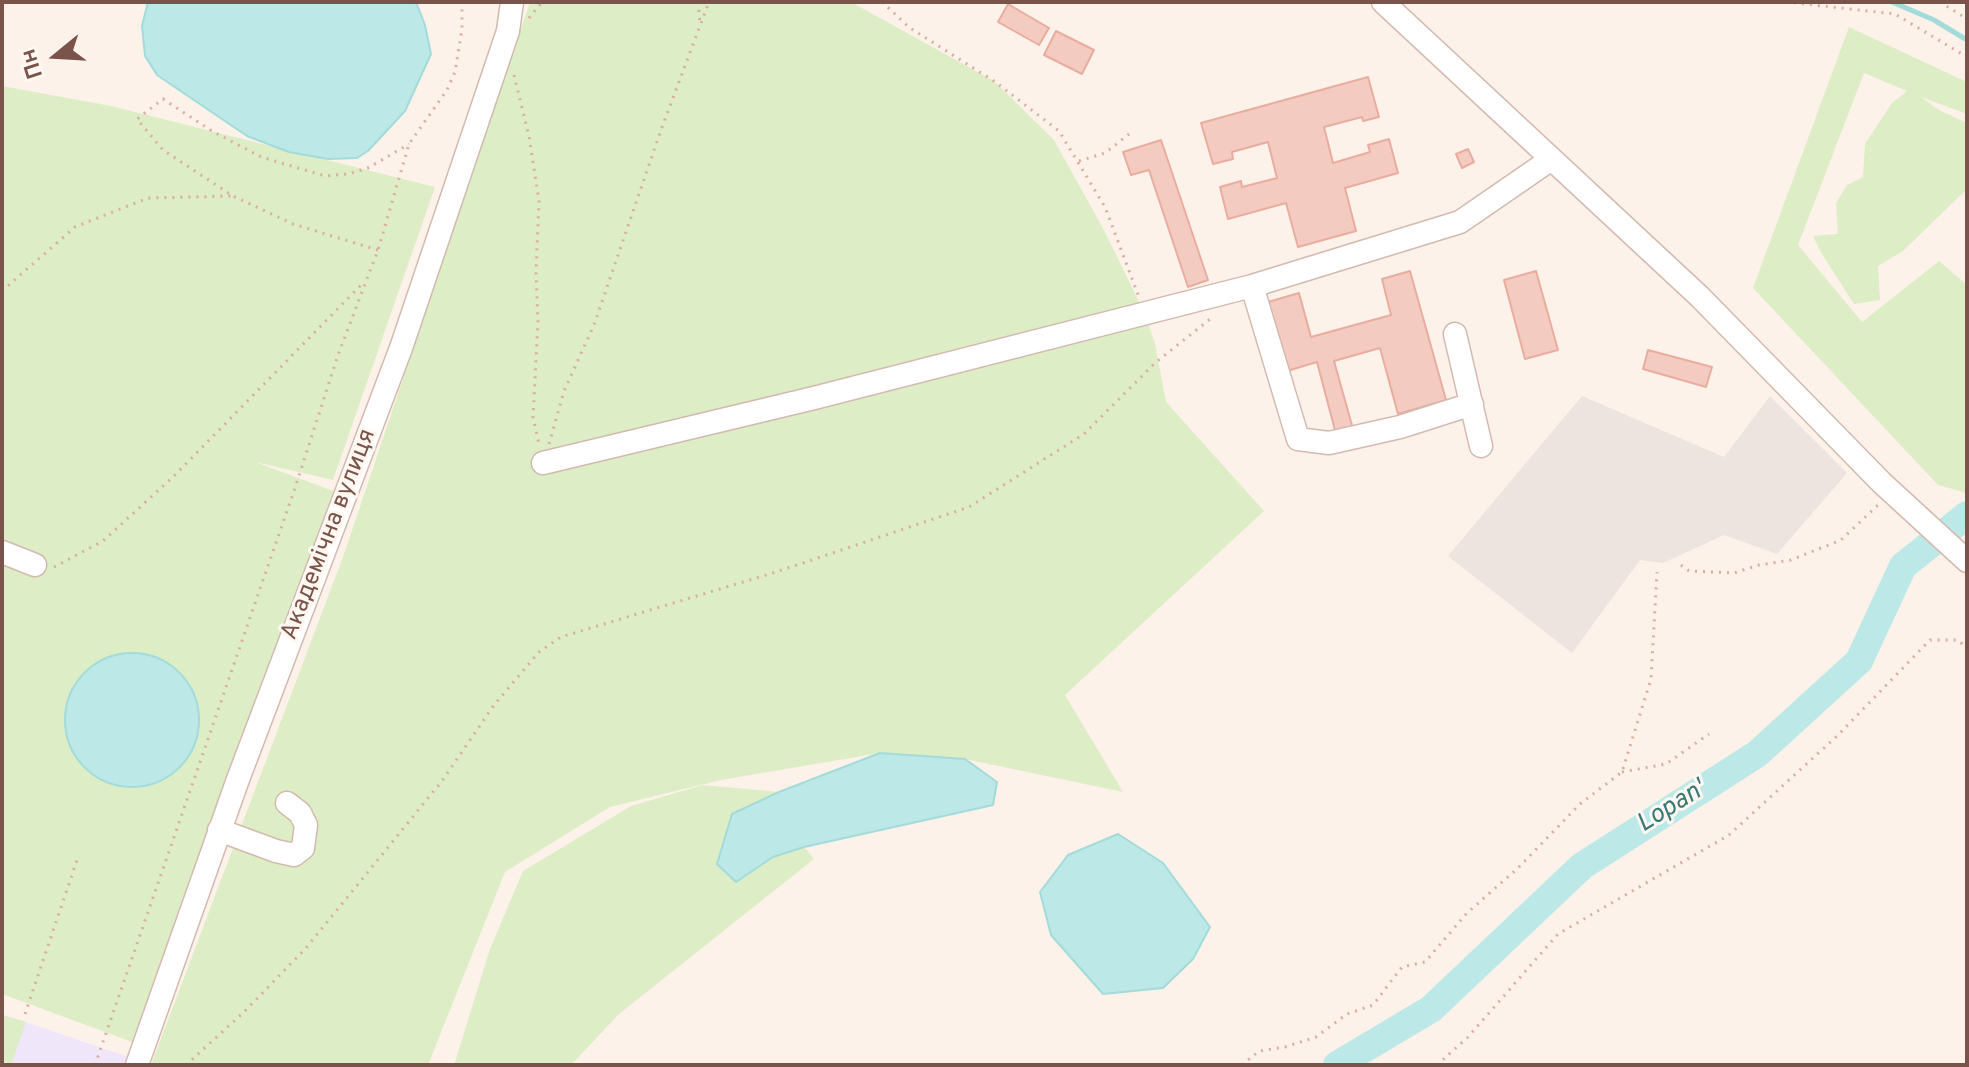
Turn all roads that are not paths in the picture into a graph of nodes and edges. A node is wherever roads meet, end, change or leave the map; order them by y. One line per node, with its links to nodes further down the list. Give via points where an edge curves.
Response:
1 (512, 2): 13 (street, Академічна вулиця, via 508,31 401,348)
2 (1383, 2): 3 (street)
3 (1550, 160): 4 (street, via 1460,222); 10 (street, via 1700,297 1898,499)
4 (1252, 286): 6 (street, via 1298,439 1329,443); 8 (street)
5 (1455, 334): 6 (street)
6 (1472, 404): 7 (street)
7 (1481, 446)
8 (543, 463)
9 (2, 552): 11 (street)
10 (1967, 561)
11 (35, 565)
12 (287, 803): 13 (street, via 306,825 303,848 294,855)
13 (219, 830): 14 (street, Академічна вулиця)
14 (137, 1065)

